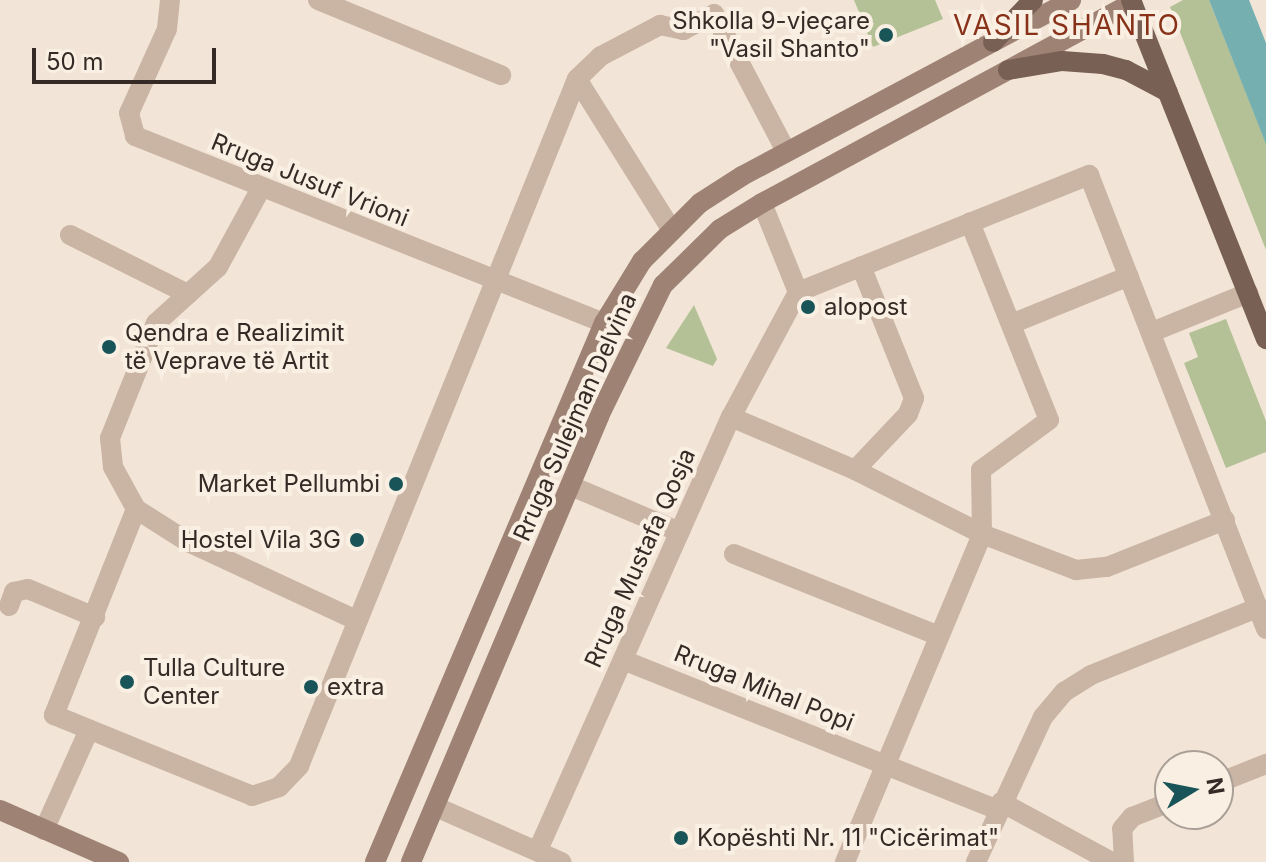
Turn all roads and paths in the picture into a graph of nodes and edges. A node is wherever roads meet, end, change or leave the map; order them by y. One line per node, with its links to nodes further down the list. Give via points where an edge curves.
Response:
1 (170, 0): 12 (street, Rruga Jusuf Vrioni, via 167,29 128,123 135,136)
2 (318, 0): 8 (street)
3 (1033, 0): 6 (main road)
4 (1071, 0): 6 (main road, Rruga Sulejman Delvina)
5 (1134, 1): 7 (main road, Rruga Sulejman Delvina); 10 (main road)
6 (993, 42): 11 (main road, Rruga Sulejman Delvina)
7 (1008, 70): 10 (main road, via 1062,61 1103,64); 13 (main road, Rruga Sulejman Delvina)
8 (501, 75)
9 (577, 79): 11 (street, via 601,56 660,25 683,30 714,14); 15 (street); 19 (street)
10 (1168, 92): 21 (main road)
11 (786, 151): 15 (main road, Rruga Sulejman Delvina, via 700,203)
12 (260, 190): 19 (street, Rruga Jusuf Vrioni); 22 (street, via 230,249)
13 (762, 203): 20 (street); 29 (main road, Rruga Sulejman Delvina, via 720,229 663,285 630,345)
14 (970, 222): 17 (street); 18 (street, via 1089,175); 24 (street)
15 (671, 229): 23 (main road, Rruga Sulejman Delvina, via 625,284)
16 (70, 235): 22 (street)
17 (861, 266): 20 (street); 28 (street, via 914,398 908,414)
18 (1129, 276): 24 (street); 25 (street)
19 (492, 281): 23 (street, Rruga Jusuf Vrioni); 38 (street)
20 (798, 292): 27 (street, Rruga Mustafa Qosja)
21 (1248, 293): 25 (street); 26 (main road)
22 (188, 294): 30 (street, via 156,323 110,438 113,467)
23 (604, 323): 53 (main road, Rruga Sulejman Delvina)
24 (1011, 324): 33 (street, via 1049,420 981,470)
25 (1152, 332): 31 (street)
26 (1266, 339)
27 (731, 417): 28 (street); 32 (street, Rruga Mustafa Qosja)
28 (855, 470): 33 (street)
29 (571, 486): 32 (street); 47 (main road, Rruga Sulejman Delvina)
30 (136, 509): 37 (street); 38 (street, via 188,542)
31 (1225, 520): 33 (street, via 1107,567 1076,570); 36 (street)
32 (680, 532): 41 (street, Rruga Mustafa Qosja)
33 (982, 534): 40 (street)
34 (734, 554): 40 (street)
35 (9, 606): 37 (street, via 14,592 28,589)
36 (1259, 607): 39 (street); 46 (street, via 1091,675 1064,692 1043,717)
37 (95, 617): 42 (street, via 54,715)
38 (356, 620): 42 (street, via 299,766 279,787 252,796 238,794)
39 (1266, 629)
40 (939, 636): 44 (street)
41 (623, 660): 44 (street, Rruga Mihal Popi); 51 (street, Rruga Mustafa Qosja)
42 (89, 730): 50 (street)
43 (1266, 764): 45 (street)
44 (886, 765): 46 (street, Rruga Mihal Popi); 56 (street)
45 (1234, 777)
46 (999, 806): 57 (street); 58 (street, Rruga Mihal Popi)
47 (436, 807): 51 (street); 54 (main road, Rruga Sulejman Delvina)
48 (1154, 808): 59 (street, via 1132,817 1122,829)
49 (0, 810): 50 (main road)
50 (44, 830): 52 (main road)
51 (538, 850): 55 (street)
52 (119, 862)
53 (375, 862)
54 (411, 862)
55 (561, 862)
56 (845, 862)
57 (976, 862)
58 (1112, 862)
59 (1124, 862)

